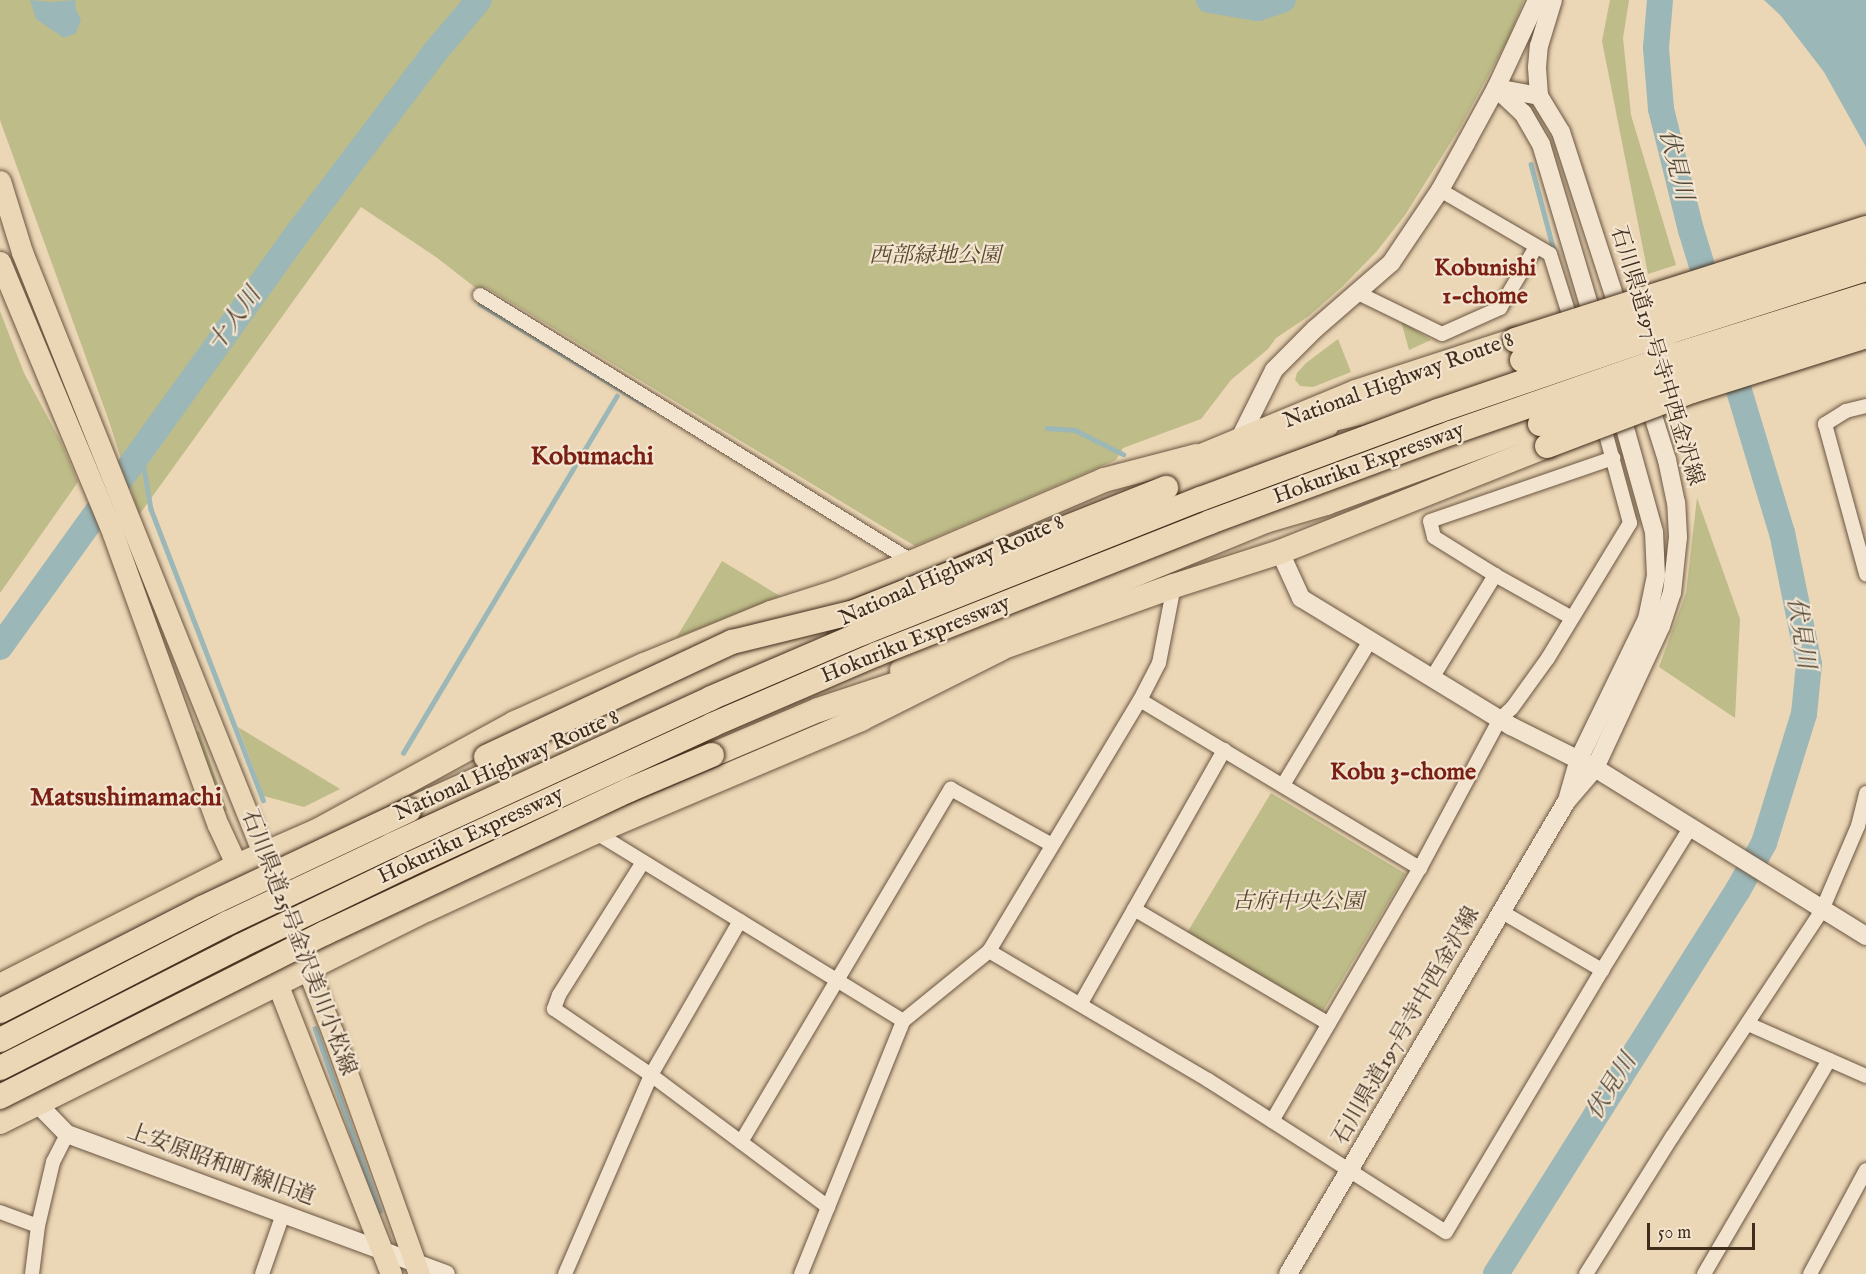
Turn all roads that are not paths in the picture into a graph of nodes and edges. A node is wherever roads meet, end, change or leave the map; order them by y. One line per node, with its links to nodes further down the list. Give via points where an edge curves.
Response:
1 (1537, 0): 3 (main road)
2 (1553, 0): 4 (main road, via 1539,46)
3 (1496, 88): 4 (main road); 6 (main road); 39 (main road, 石川県道197号寺中西金沢線, via 1523,113 1541,144 1654,532 1656,576 1647,619)
4 (1539, 96): 40 (main road, 石川県道197号寺中西金沢線, via 1561,132 1667,460 1676,503 1678,537 1672,593 1661,626)
5 (0, 182): 10 (main road)
6 (1440, 190): 8 (street); 13 (main road, via 1391,263)
7 (1866, 228): 18 (highway, National Highway Route 8, bridge)
8 (1536, 247): 13 (street, via 1500,308 1442,334); 24 (street, via 1550,254)
9 (1866, 248): 18 (highway, bridge)
10 (22, 252): 11 (main road); 49 (main road, 石川県道25号金沢美川小松線)
11 (0, 261): 51 (main road, 石川県道25号金沢美川小松線, via 113,534 218,825)
12 (1866, 269): 69 (highway, Hokuriku Expressway, bridge, via 1438,411 1200,499 863,633 476,806 228,923)
13 (1358, 292): 22 (main road, via 1274,370)
14 (480, 295): 27 (street)
15 (1866, 295): 71 (highway, Hokuriku Expressway, bridge, via 1675,355 1451,433 1199,526 877,654 406,866)
16 (1866, 315): 21 (highway, bridge, via 1759,347)
17 (1866, 336): 21 (highway, bridge)
18 (1518, 350): 20 (highway); 22 (highway, National Highway Route 8, via 1356,392)
19 (1866, 406): 28 (street, via 1846,411 1826,424)
20 (1360, 413): 22 (highway); 44 (highway, bridge, via 854,612 732,642 486,757)
21 (1544, 435): 25 (highway); 26 (highway)
22 (1239, 440): 23 (highway, National Highway Route 8)
23 (1197, 456): 27 (highway, via 1104,480); 65 (highway, National Highway Route 8, bridge, via 868,613 778,644 409,810 202,908)
24 (1614, 458): 29 (street, via 1430,521 1434,537); 31 (street, via 1630,523)
25 (1326, 503): 26 (highway, via 1295,521 1281,542); 36 (highway, via 1265,521 892,674)
26 (1280, 552): 30 (highway); 32 (main road, via 1301,598)
27 (913, 562): 44 (highway, via 644,664 515,723)
28 (1866, 574)
29 (1495, 575): 31 (street); 34 (street)
30 (1174, 586): 33 (highway); 35 (street, via 1159,663)
31 (1572, 618): 37 (street, via 1548,658)
32 (1370, 641): 34 (main road); 41 (street)
33 (1000, 649): 36 (highway); 46 (highway, via 861,719)
34 (1432, 678): 37 (main road)
35 (1140, 700): 38 (street); 48 (street)
36 (818, 710): 74 (highway, bridge, via 629,790 334,928)
37 (1500, 719): 39 (main road); 52 (street)
38 (1224, 750): 41 (street); 53 (street)
39 (1578, 761): 40 (main road); 43 (main road, 石川県道197号寺中西金沢線)
40 (1595, 768): 43 (main road, 石川県道197号寺中西金沢線); 47 (main road)
41 (1283, 785): 52 (street)
42 (1866, 793): 45 (street)
43 (1566, 802): 55 (main road, 石川県道197号寺中西金沢線)
44 (365, 804): 49 (highway)
45 (1862, 828): 54 (street)
46 (595, 832): 50 (street); 59 (highway)
47 (1696, 832): 54 (main road); 60 (street)
48 (1052, 845): 58 (street); 61 (street, via 951,789)
49 (264, 854): 51 (highway); 59 (main road, 石川県道25号金沢美川小松線)
50 (643, 862): 56 (street); 72 (street, via 554,1009)
51 (237, 866): 62 (main road, 石川県道25号金沢美川小松線); 63 (highway)
52 (1420, 868): 67 (street)
53 (1134, 909): 64 (street); 67 (street)
54 (1822, 910): 57 (main road); 68 (street)
55 (1502, 912): 60 (street); 81 (main road, 石川県道197号寺中西金沢線)
56 (740, 921): 61 (street); 72 (street)
57 (1866, 936)
58 (989, 951): 64 (street); 66 (street)
59 (306, 969): 62 (highway); 87 (main road, 石川県道25号金沢美川小松線)
60 (1602, 970): 81 (street, via 1446,1232)
61 (838, 981): 66 (street); 79 (street)
62 (277, 983): 75 (highway); 86 (main road, 石川県道25号金沢美川小松線)
63 (0, 986)
64 (1081, 1003): 76 (street)
65 (0, 1011)
66 (903, 1021): 82 (street)
67 (1329, 1024): 76 (street)
68 (1748, 1024): 70 (street); 95 (street, via 1676,1129)
69 (0, 1040)
70 (1829, 1060): 73 (street); 96 (street)
71 (0, 1069): 75 (main road, 上安原昭和町線旧道)
72 (651, 1075): 79 (street); 92 (street)
73 (1866, 1076)
74 (0, 1097)
75 (38, 1102): 77 (highway); 78 (main road, 上安原昭和町線旧道)
76 (1272, 1121): 81 (street)
77 (0, 1122)
78 (67, 1134): 84 (main road, 上安原昭和町線旧道); 85 (street, via 53,1162)
79 (741, 1142): 82 (street)
80 (1866, 1170): 97 (street)
81 (1349, 1172): 94 (main road, 石川県道197号寺中西金沢線)
82 (828, 1207): 93 (street)
83 (0, 1212): 85 (street)
84 (284, 1214): 86 (main road, 上安原昭和町線旧道); 89 (street)
85 (38, 1226): 88 (street)
86 (382, 1249): 87 (main road, 上安原昭和町線旧道); 90 (main road, 石川県道25号金沢美川小松線)
87 (417, 1268): 91 (main road, 上安原昭和町線旧道)
88 (32, 1274)
89 (262, 1274)
90 (391, 1274)
91 (446, 1274)
92 (565, 1274)
93 (801, 1274)
94 (1288, 1274)
95 (1586, 1274)
96 (1704, 1274)
97 (1810, 1274)

